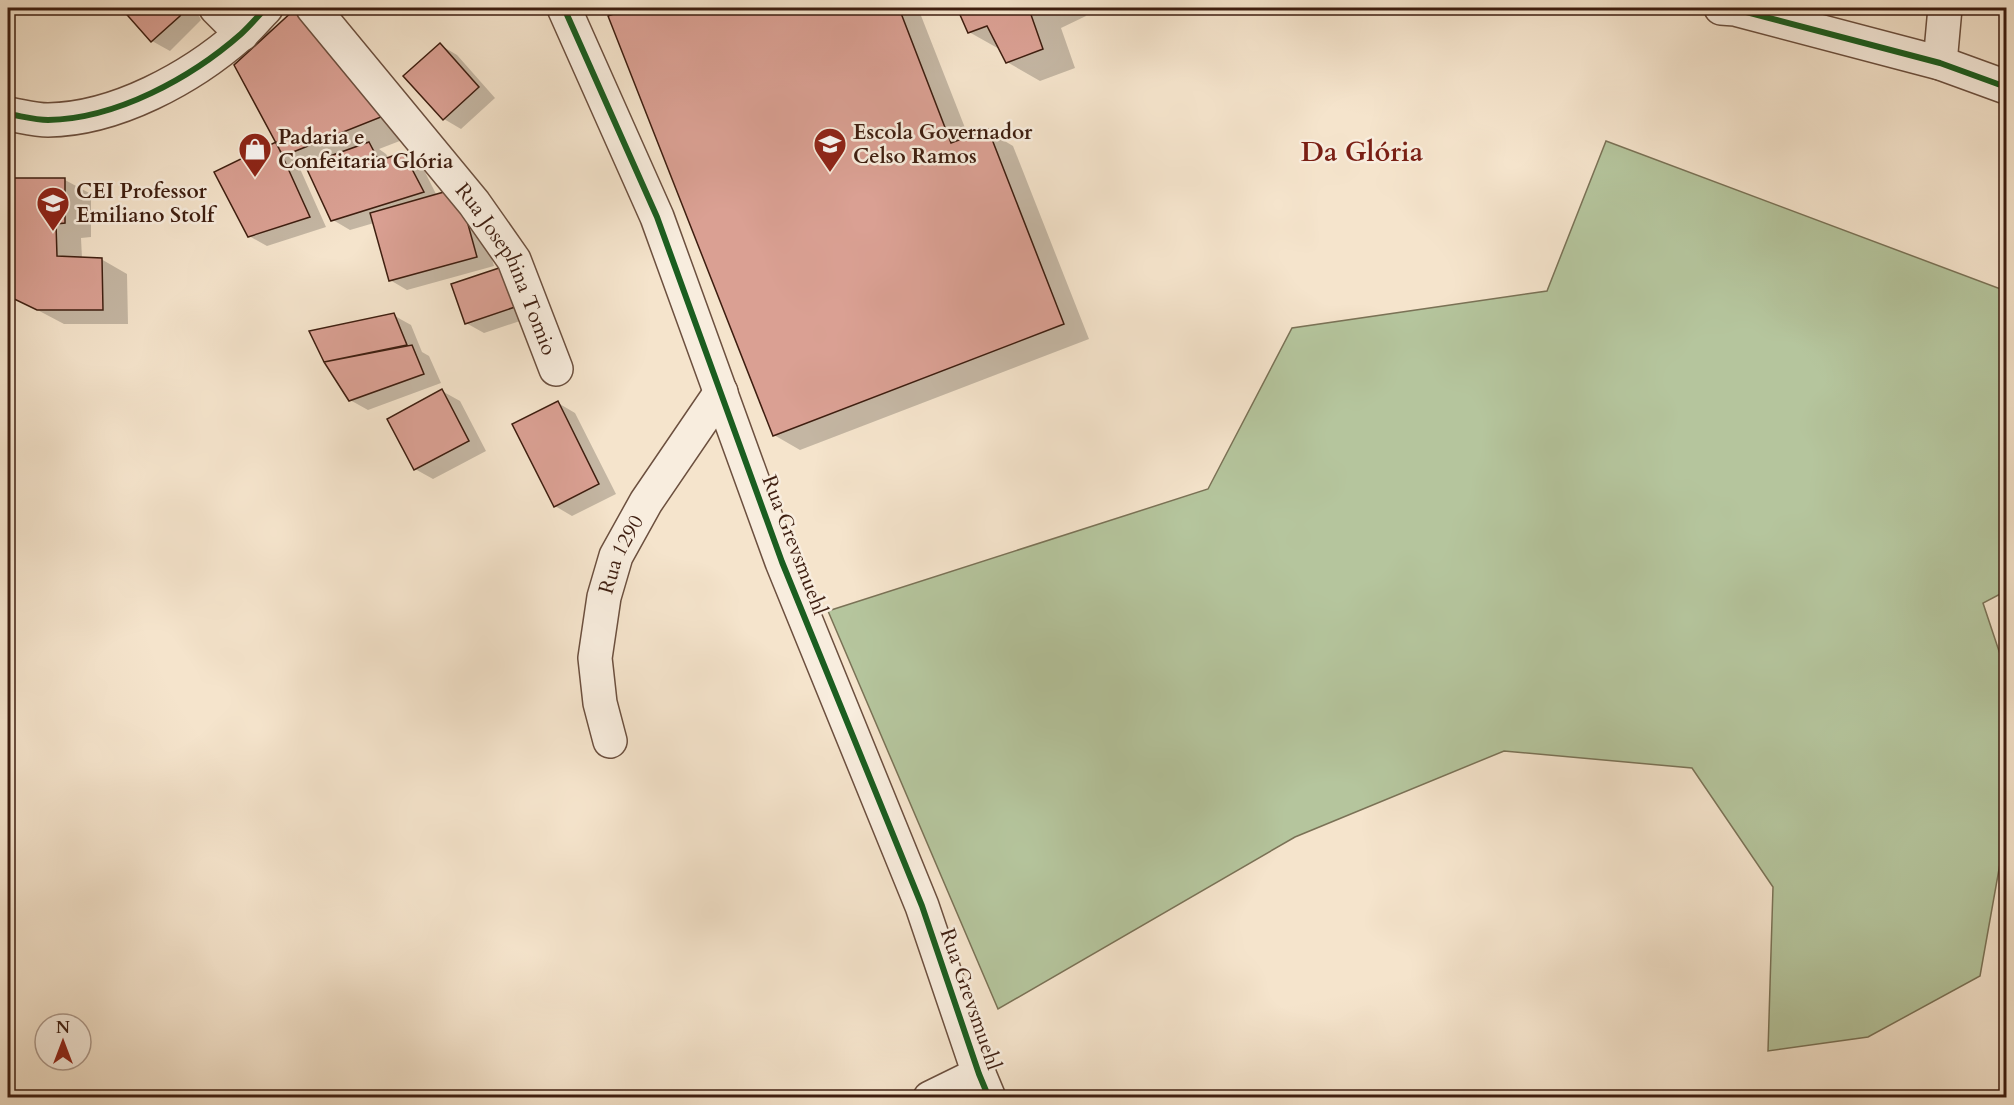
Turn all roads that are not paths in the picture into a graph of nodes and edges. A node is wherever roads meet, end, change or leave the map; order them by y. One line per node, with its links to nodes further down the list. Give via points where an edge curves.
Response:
1 (216, 8): 7 (street)
2 (266, 8): 7 (street)
3 (313, 8): 11 (street, Rua Josephina Tomio, via 474,203 514,260)
4 (564, 8): 12 (street, Rua Grevsmuehl, via 657,217)
5 (1730, 8): 8 (street)
6 (1945, 8): 8 (street)
7 (242, 34): 10 (street, via 197,67 123,106 83,117 46,120)
8 (1940, 63): 9 (street)
9 (2007, 87)
10 (8, 114)
11 (556, 369)
12 (721, 392): 13 (street, Rua 1290, via 646,502 616,556 604,597 595,658 600,703); 14 (street, Rua Grevsmuehl, via 782,562 922,906)
13 (610, 741)
14 (984, 1086): 15 (street)
15 (930, 1098)

